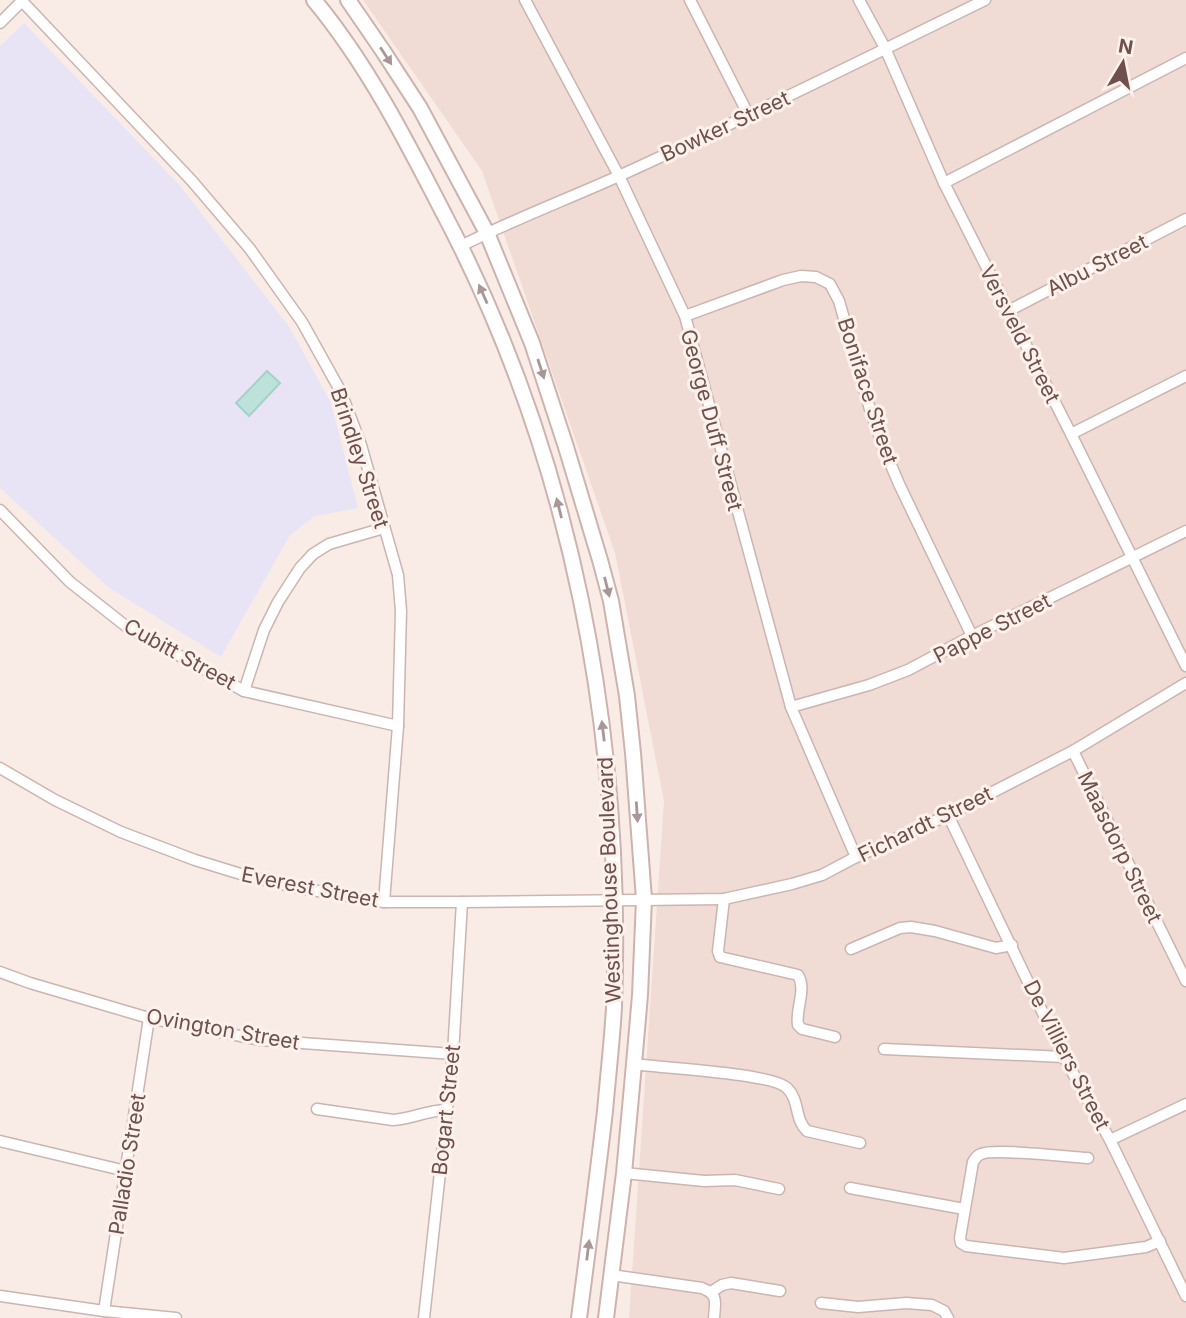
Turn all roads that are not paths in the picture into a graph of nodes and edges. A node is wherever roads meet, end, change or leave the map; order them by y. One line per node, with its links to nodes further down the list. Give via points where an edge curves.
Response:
1 (22, 0): 8 (street); 22 (street, Brindley Street, via 192,181 250,249 302,322 341,392)
2 (314, 0): 16 (street, Westinghouse Boulevard, via 342,35 390,113)
3 (348, 0): 15 (street, Westinghouse Boulevard, one-way to 15, via 420,108)
4 (525, 0): 12 (street, George Duff Street)
5 (690, 0): 11 (street)
6 (859, 0): 9 (street, Versveld Street)
7 (985, 0): 9 (street, Bowker Street)
8 (0, 23)
9 (886, 48): 11 (street, Bowker Street); 13 (street, Versveld Street)
10 (1186, 58): 13 (street)
11 (749, 116): 12 (street, Bowker Street)
12 (619, 176): 15 (street, Bowker Street); 18 (street, George Duff Street)
13 (944, 183): 17 (street, Versveld Street)
14 (1186, 219): 17 (street, Albu Street)
15 (486, 233): 16 (street, Bowker Street); 35 (street, Westinghouse Boulevard, one-way to 35, via 532,344 611,601 627,696)
16 (461, 246): 37 (street, Westinghouse Boulevard, one-way to 16, via 604,738 570,550 536,428)
17 (1008, 311): 20 (street, Versveld Street)
18 (685, 316): 25 (street, Boniface Street, via 801,276 830,284 890,462); 29 (street, George Duff Street)
19 (1186, 376): 20 (street)
20 (1071, 434): 24 (street, Versveld Street)
21 (0, 510): 28 (street, Cubitt Street, via 70,582 127,627)
22 (384, 528): 28 (street, via 329,544 300,568 264,630); 30 (street, Brindley Street, via 398,575 401,611)
23 (1186, 531): 24 (street, Pappe Street)
24 (1132, 558): 25 (street, Pappe Street); 26 (street, Versveld Street)
25 (972, 636): 29 (street, Pappe Street, via 908,670)
26 (1186, 666)
27 (1186, 683): 31 (street, Fichardt Street)
28 (244, 691): 30 (street, Cubitt Street)
29 (791, 707): 34 (street, George Duff Street)
30 (398, 726): 38 (street, Brindley Street)
31 (1073, 751): 33 (street, Fichardt Street); 43 (street, Maasdorp Street)
32 (0, 768): 38 (street, Everest Street, via 121,832 195,860 294,887)
33 (948, 815): 34 (street, Fichardt Street); 40 (street, De Villiers Street)
34 (856, 857): 36 (street, Fichardt Street, via 792,884)
35 (643, 899): 36 (street, Fichardt Street); 37 (street, Everest Street); 49 (street, Westinghouse Boulevard)
36 (724, 899): 45 (street, via 720,957 798,975 802,985 798,1025)
37 (614, 900): 39 (street, Everest Street); 72 (street, Westinghouse Boulevard, one-way to 37, via 611,1052)
38 (384, 902): 39 (street, Everest Street)
39 (462, 902): 47 (street, Bogart Street)
40 (1012, 945): 41 (street, via 996,948 911,927); 48 (street, De Villiers Street)
41 (851, 949)
42 (0, 972): 44 (street, Ovington Street)
43 (1186, 981)
44 (149, 1018): 47 (street, Ovington Street, via 261,1040); 57 (street, Palladio Street)
45 (835, 1037)
46 (884, 1049): 48 (street)
47 (453, 1055): 52 (street, Bogart Street)
48 (1064, 1058): 53 (street, De Villiers Street)
49 (634, 1064): 55 (street, via 783,1084 790,1090 807,1131); 58 (street, Westinghouse Boulevard)
50 (1186, 1104): 53 (street)
51 (317, 1110): 52 (street, via 393,1120)
52 (447, 1110): 71 (street, Bogart Street)
53 (1110, 1140): 62 (street, De Villiers Street)
54 (0, 1141): 57 (street)
55 (860, 1143)
56 (1088, 1158): 61 (street, via 982,1153 973,1162)
57 (126, 1171): 69 (street, Palladio Street)
58 (624, 1173): 60 (street, via 735,1180); 63 (street, Westinghouse Boulevard)
59 (850, 1188): 61 (street)
60 (779, 1189)
61 (964, 1209): 62 (street, via 960,1238 966,1246 1064,1258)
62 (1160, 1241): 67 (street, De Villiers Street)
63 (611, 1275): 65 (street); 73 (street, Westinghouse Boulevard)
64 (780, 1291): 65 (street, via 731,1283)
65 (711, 1292): 74 (street, via 716,1300)
66 (0, 1296): 69 (street)
67 (1186, 1296)
68 (821, 1303): 75 (street, via 932,1305)
69 (104, 1311): 70 (street)
70 (176, 1318)
71 (424, 1318)
72 (579, 1318)
73 (606, 1318)
74 (714, 1318)
75 (947, 1318)

